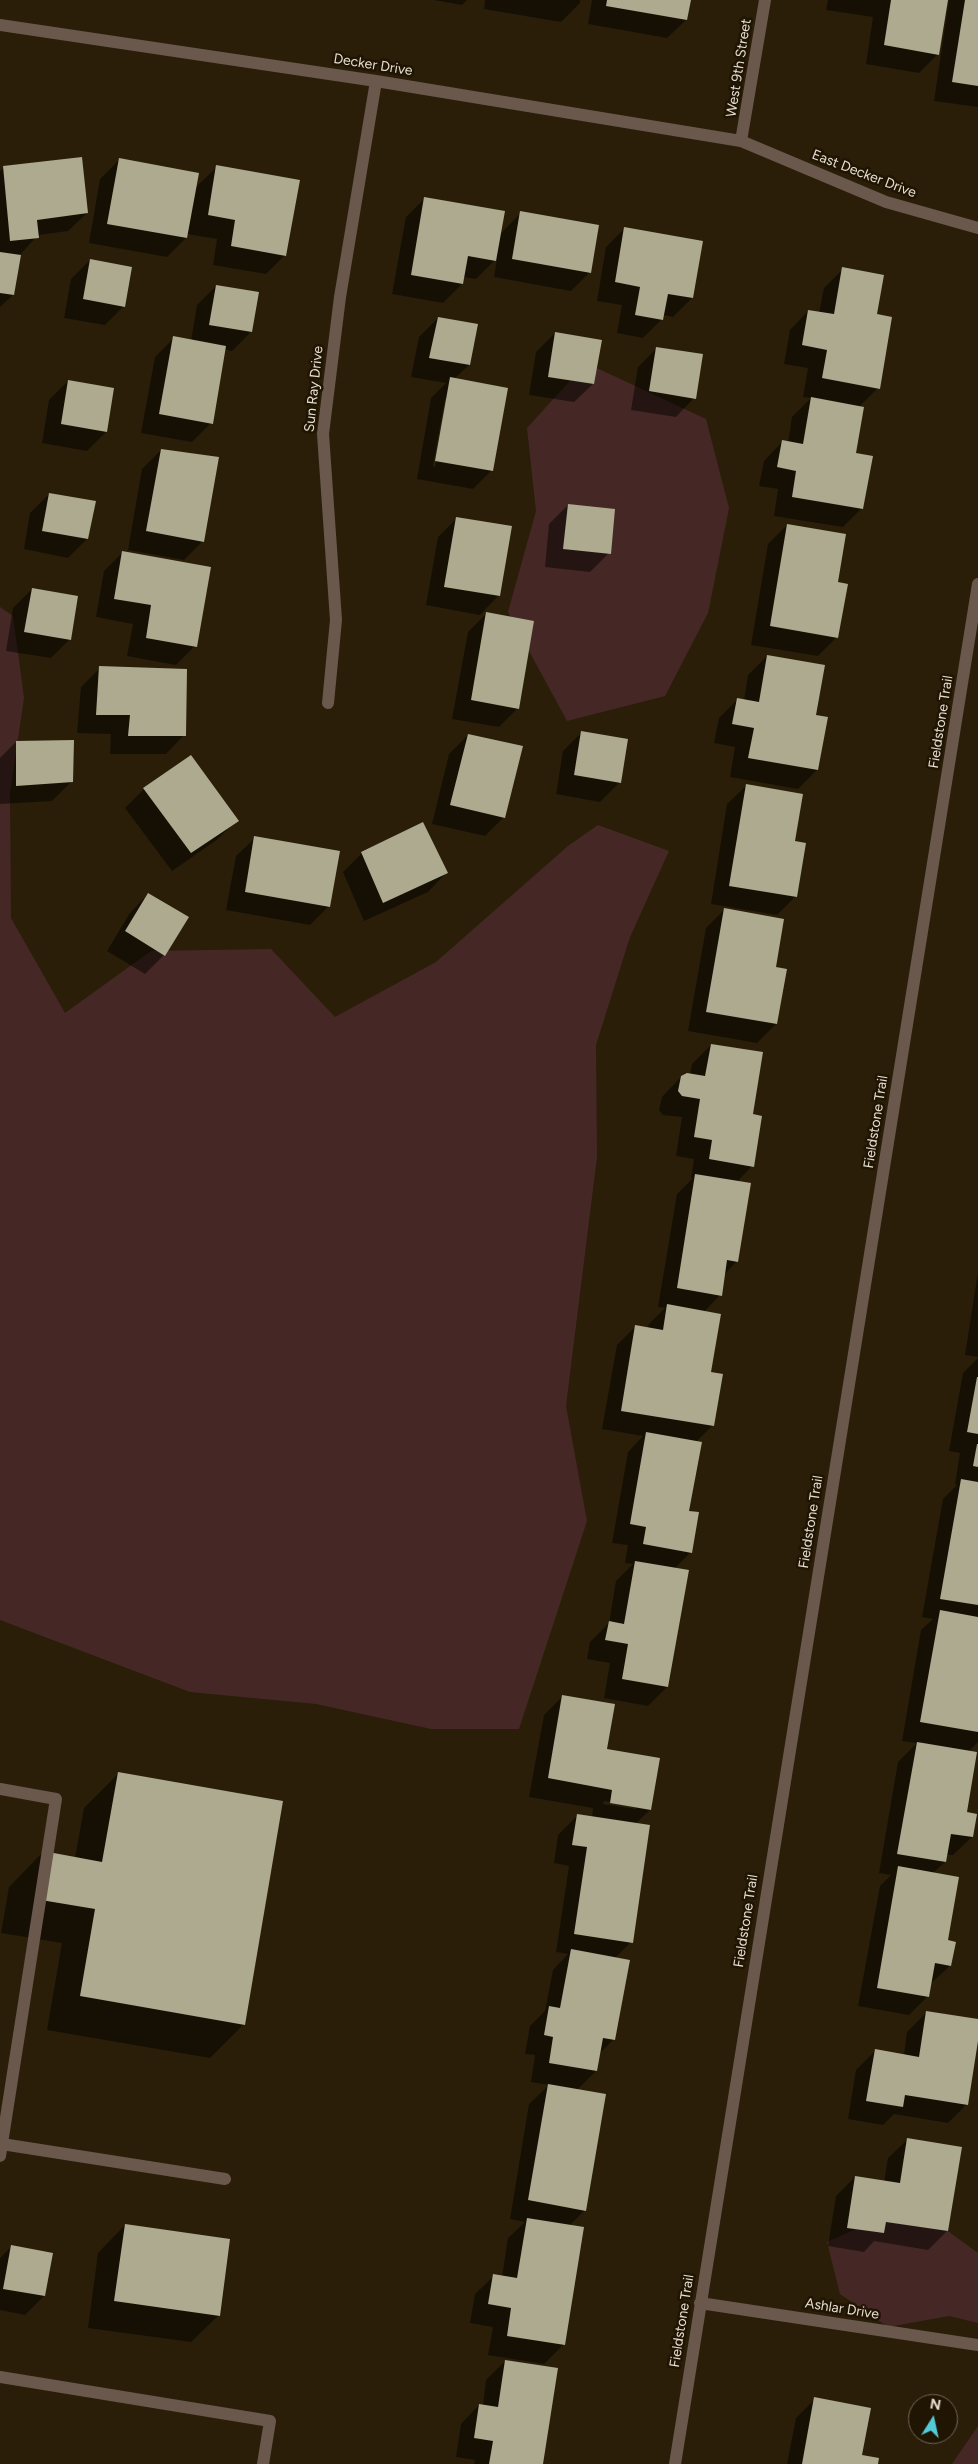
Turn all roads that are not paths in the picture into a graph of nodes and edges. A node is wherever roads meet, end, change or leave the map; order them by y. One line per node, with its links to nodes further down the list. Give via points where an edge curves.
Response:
1 (765, 0): 4 (street, West 9th Street)
2 (0, 25): 3 (street, Decker Drive)
3 (376, 81): 4 (street, Decker Drive); 7 (street, Sun Ray Drive, via 340,297 323,434 336,620)
4 (741, 141): 5 (street, East Decker Drive, via 886,202)
5 (978, 228)
6 (978, 584): 11 (street, Fieldstone Trail)
7 (328, 703)
8 (0, 1789): 9 (street, via 56,1798)
9 (1, 2150): 10 (street)
10 (225, 2178)
11 (700, 2303): 12 (street, Ashlar Drive); 15 (street, Fieldstone Trail)
12 (978, 2345)
13 (0, 2376): 14 (street, via 270,2421)
14 (263, 2464)
15 (675, 2464)

